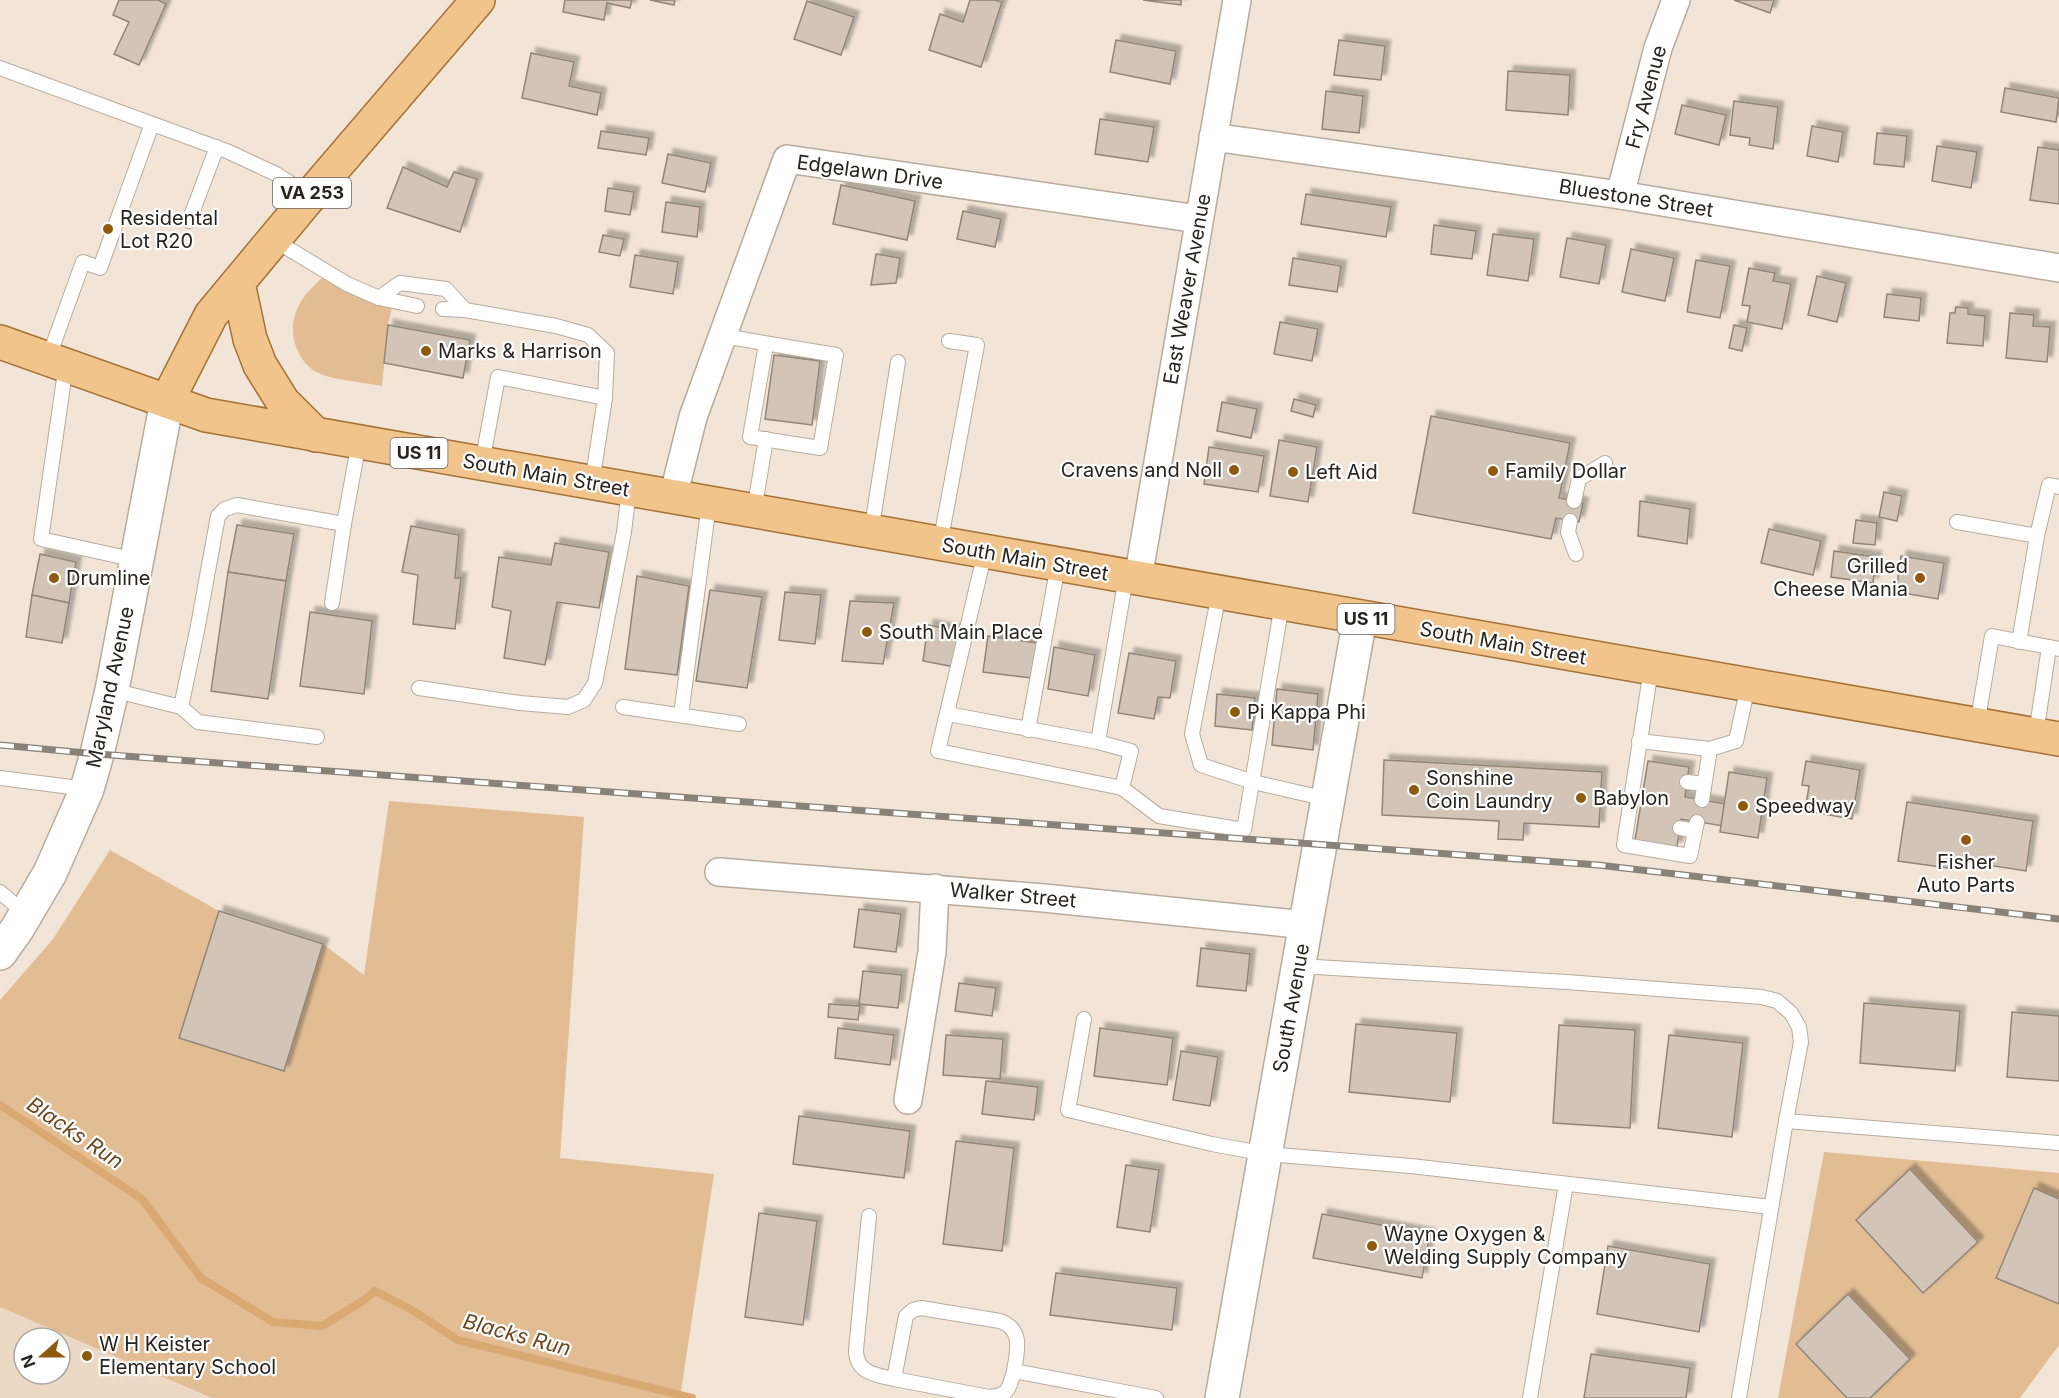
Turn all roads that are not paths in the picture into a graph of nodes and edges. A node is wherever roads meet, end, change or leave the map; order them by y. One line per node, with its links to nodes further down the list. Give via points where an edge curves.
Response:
1 (478, 0): 9 (main road, VA 253)
2 (1237, 0): 6 (street, East Weaver Avenue)
3 (1676, 0): 8 (street, Fry Avenue, via 1658,48)
4 (0, 68): 5 (lane)
5 (152, 123): 7 (lane); 23 (lane, via 100,268 83,261)
6 (1213, 137): 8 (street, Bluestone Street); 10 (street, East Weaver Avenue)
7 (217, 147): 9 (lane, via 258,165); 11 (lane)
8 (1620, 195): 13 (street, Bluestone Street)
9 (310, 196): 12 (main road, VA 253)
10 (1198, 219): 19 (street, Edgelawn Drive, via 788,159); 49 (street, East Weaver Avenue)
11 (189, 221)
12 (274, 240): 14 (main road, VA 253); 15 (lane, via 347,284)
13 (2059, 268)
14 (238, 283): 26 (main road, VA 253, via 211,315); 27 (main road, via 260,365 283,402)
15 (379, 298): 16 (lane); 18 (lane, via 400,283 446,289)
16 (417, 306)
17 (442, 309): 18 (lane)
18 (465, 310): 25 (lane, via 588,335 607,352)
19 (723, 336): 22 (lane); 35 (street, Edgelawn Drive, via 693,417)
20 (949, 341): 44 (lane, via 977,345)
21 (0, 342): 23 (main road, South Main Street / US 11)
22 (766, 344): 28 (lane, via 750,436); 28 (lane, via 836,354 820,448)
23 (57, 362): 26 (main road, South Main Street / US 11); 47 (lane, via 41,539)
24 (897, 362): 42 (lane)
25 (605, 398): 31 (lane, via 498,377); 32 (lane)
26 (167, 401): 27 (main road, South Main Street / US 11, via 207,415); 47 (street, Maryland Avenue)
27 (316, 435): 29 (main road, South Main Street / US 11)
28 (766, 439): 38 (lane)
29 (359, 442): 31 (main road, South Main Street / US 11); 41 (lane)
30 (1605, 463): 36 (lane, via 1579,479)
31 (482, 464): 32 (main road, South Main Street / US 11)
32 (592, 483): 34 (main road, South Main Street / US 11)
33 (2059, 488): 43 (lane, via 2049,486)
34 (628, 489): 35 (main road, South Main Street / US 11); 58 (lane, via 624,532 595,683 584,700 568,707)
35 (673, 497): 37 (main road, South Main Street / US 11)
36 (1574, 501)
37 (709, 504): 38 (main road, South Main Street / US 11); 63 (lane)
38 (754, 512): 42 (main road, South Main Street / US 11)
39 (1570, 521): 46 (lane, via 1568,532)
40 (1957, 522): 43 (lane)
41 (344, 524): 51 (lane); 60 (lane, via 237,505 218,516)
42 (871, 532): 44 (main road, South Main Street / US 11)
43 (2037, 536): 54 (lane)
44 (940, 544): 45 (main road, South Main Street / US 11)
45 (986, 552): 48 (main road, South Main Street / US 11); 62 (lane)
46 (1576, 554)
47 (136, 560): 59 (street, Maryland Avenue)
48 (1058, 565): 49 (main road, South Main Street / US 11); 66 (lane)
49 (1132, 578): 50 (main road, South Main Street / US 11); 70 (lane)
50 (1219, 593): 52 (main road, South Main Street / US 11); 73 (lane, via 1192,734 1201,765)
51 (332, 603)
52 (1282, 604): 53 (main road, South Main Street / US 11); 73 (lane)
53 (1360, 618): 56 (main road, South Main Street / US 11); 78 (street, South Avenue)
54 (2019, 642): 55 (lane); 65 (lane, via 1992,636)
55 (2054, 648): 68 (lane)
56 (1651, 669): 57 (main road, South Main Street / US 11); 69 (lane)
57 (1748, 686): 65 (main road, South Main Street / US 11); 71 (lane, via 1736,741)
58 (419, 688)
59 (112, 690): 60 (lane); 77 (street, Maryland Avenue)
60 (181, 707): 67 (lane, via 198,722)
61 (623, 707): 63 (lane)
62 (948, 714): 66 (lane); 76 (lane, via 938,751)
63 (681, 715): 64 (lane)
64 (739, 724)
65 (1977, 725): 68 (main road, South Main Street / US 11)
66 (1028, 730): 70 (lane)
67 (317, 737)
68 (2047, 737)
69 (1639, 741): 71 (lane); 80 (lane, via 1640,776 1624,844 1689,856 1696,827)
70 (1098, 742): 76 (lane, via 1131,751)
71 (1710, 749): 75 (lane)
72 (0, 778): 77 (lane)
73 (1253, 782): 76 (lane, via 1244,830 1159,816); 78 (lane)
74 (1687, 782): 75 (lane)
75 (1704, 784): 79 (lane)
76 (1122, 788)
77 (87, 789): 84 (street, Maryland Avenue, via 50,873)
78 (1329, 800): 85 (street, South Avenue)
79 (1702, 800)
80 (1680, 828)
81 (719, 872): 82 (street, Walker Street)
82 (935, 888): 85 (street, Walker Street); 89 (street, via 932,952)
83 (0, 892): 84 (lane)
84 (26, 914): 86 (street, Maryland Avenue)
85 (1306, 925): 87 (street, South Avenue)
86 (0, 953)
87 (1299, 966): 90 (lane, via 1567,981 1768,998 1785,1006 1801,1035); 92 (street, South Avenue)
88 (1084, 1019): 92 (lane, via 1068,1110)
89 (908, 1100)
90 (1786, 1121): 91 (lane); 94 (lane)
91 (2059, 1143)
92 (1266, 1154): 93 (lane); 99 (street, South Avenue)
93 (1566, 1184): 94 (lane); 100 (lane)
94 (1771, 1207): 101 (lane)
95 (869, 1216): 97 (lane, via 856,1354 866,1371)
96 (1014, 1371): 97 (lane, via 1010,1389 1001,1396 989,1397); 97 (lane, via 1017,1339 1009,1325 916,1308 906,1316); 98 (lane)
97 (894, 1379)
98 (1156, 1398)
99 (1222, 1398)
100 (1530, 1398)
101 (1739, 1398)

